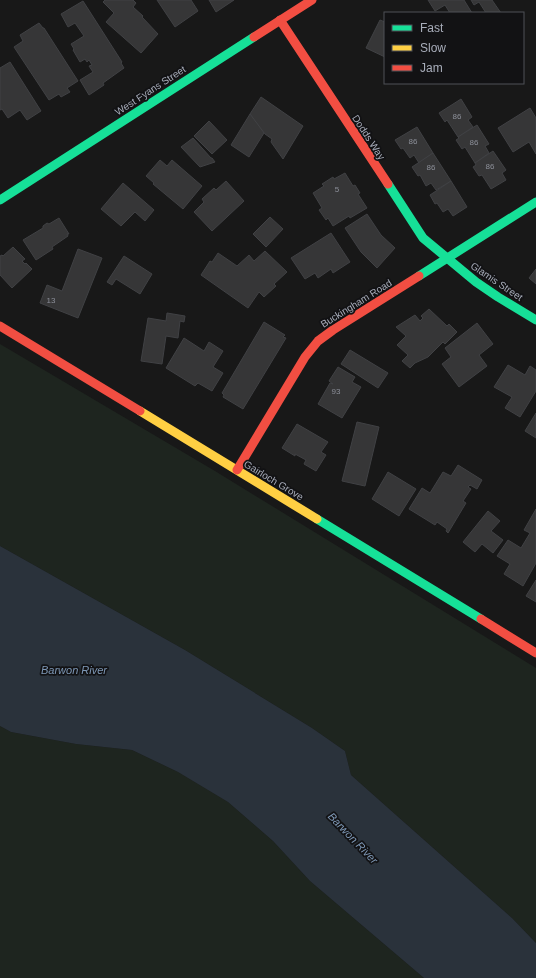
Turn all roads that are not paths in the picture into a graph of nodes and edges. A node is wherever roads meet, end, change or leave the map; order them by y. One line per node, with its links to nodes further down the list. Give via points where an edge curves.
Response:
1 (312, 0): 2 (street, West Fyans Street)
2 (280, 20): 3 (street, West Fyans Street); 5 (street, Dodds Way, via 416,229 426,242)
3 (0, 200)
4 (536, 202): 5 (street, Buckingham Road)
5 (447, 259): 6 (street, Glamis Street, via 476,282); 8 (street, Buckingham Road, via 318,341 305,356)
6 (536, 320)
7 (0, 326): 8 (street, Gairloch Grove)
8 (237, 470): 9 (street, Gairloch Grove)
9 (536, 653)

